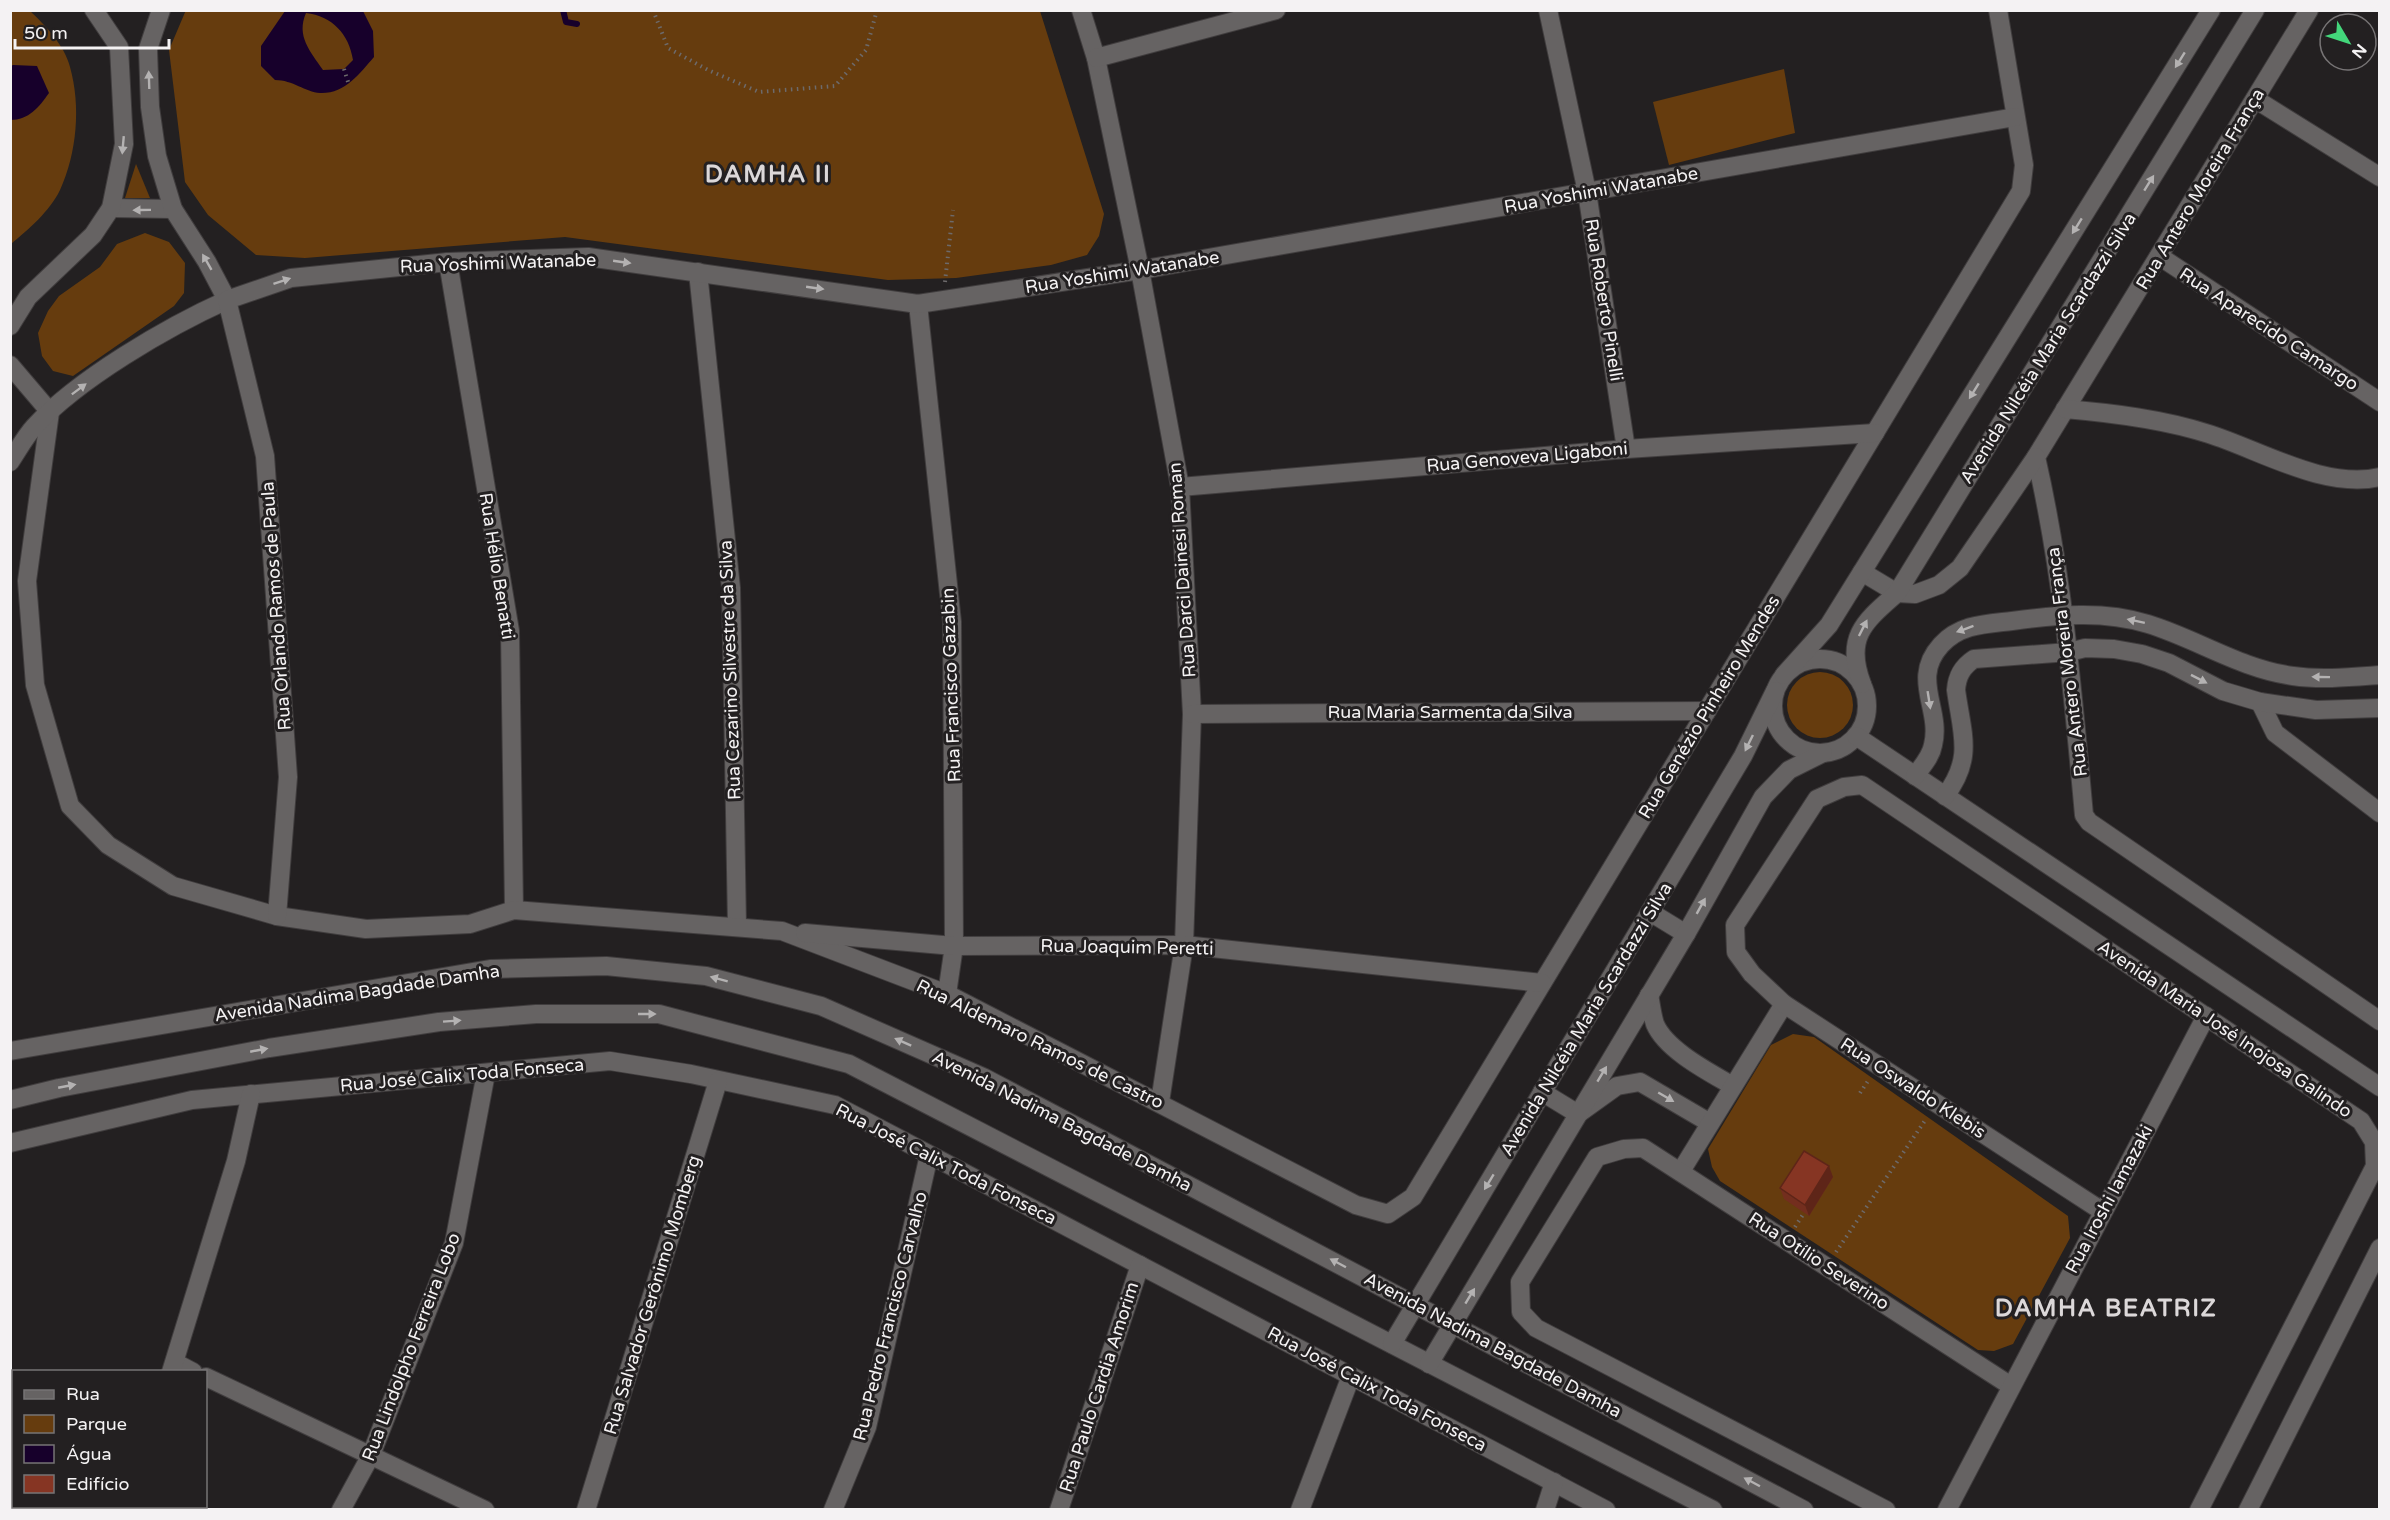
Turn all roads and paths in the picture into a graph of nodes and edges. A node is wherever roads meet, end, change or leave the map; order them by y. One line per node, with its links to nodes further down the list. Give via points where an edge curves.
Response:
1 (94, 10): 19 (street, one-way to 19, via 119,47 124,144)
2 (161, 10): 20 (street, Rua Orlando Ramos de Paula, one-way to 2, via 157,156 150,107 148,49)
3 (653, 10): 4 (path, via 669,48 759,92 836,86 866,50)
4 (877, 10)
5 (1081, 10): 12 (street, Rua Darci Dainesi Roman)
6 (1276, 10): 12 (street)
7 (1548, 10): 18 (street, Rua Roberto Pinelli)
8 (1998, 10): 16 (street)
9 (2211, 10): 40 (street, one-way to 40)
10 (2254, 10): 42 (street, Avenida Nilcéia Maria Scardazzi Silva, one-way to 10)
11 (2309, 10): 15 (street, Rua Antero Moreira França)
12 (1096, 58): 24 (street, Rua Darci Dainesi Roman)
13 (344, 69): 14 (path)
14 (349, 86)
15 (2255, 99): 17 (street); 22 (street, Rua Antero Moreira França)
16 (2015, 117): 18 (street, Rua Yoshimi Watanabe); 34 (street, Rua Genézio Pinheiro Mendes, via 2024,165 2021,191)
17 (2379, 177)
18 (1587, 192): 24 (street, Rua Yoshimi Watanabe); 35 (street, Rua Roberto Pinelli)
19 (111, 208): 20 (street, one-way to 19); 29 (street, via 93,236 28,297)
20 (173, 209): 26 (street, Rua Orlando Ramos de Paula, one-way to 20)
21 (953, 210): 27 (path)
22 (2159, 256): 31 (street, Rua Aparecido Camargo); 32 (street, Rua Antero Moreira França)
23 (448, 261): 25 (street, Rua Yoshimi Watanabe, one-way to 25, via 588,257); 26 (street, Rua Yoshimi Watanabe, one-way to 23, via 291,278); 60 (street, Rua Hélio Benatti, via 510,631)
24 (1140, 270): 27 (street, Rua Yoshimi Watanabe); 39 (street, Rua Darci Dainesi Roman)
25 (698, 272): 28 (street, Rua Yoshimi Watanabe, one-way to 28); 63 (street, Rua Cezarino Silvestre da Silva, via 731,588)
26 (227, 300): 33 (street, Rua Yoshimi Watanabe, one-way to 26, via 182,320); 62 (street, Rua Orlando Ramos de Paula, via 265,456 288,777)
27 (943, 301): 28 (street, Rua Yoshimi Watanabe)
28 (918, 304): 67 (street, Rua Francisco Gazabin, via 952,622)
29 (10, 326)
30 (10, 365): 33 (street)
31 (2379, 402)
32 (2065, 409): 36 (street, Rua Antero Moreira França); 38 (street, via 2112,413 2207,433 2325,477)
33 (50, 412): 37 (street, Rua Yoshimi Watanabe, via 32,428); 41 (street, Rua Aldemaro Ramos de Castro)
34 (1875, 433): 35 (street, Rua Genoveva Ligaboni); 53 (street, Rua Genézio Pinheiro Mendes)
35 (1626, 449): 39 (street, Rua Genoveva Ligaboni)
36 (2036, 457): 42 (street, via 1960,568 1929,590); 43 (street, Rua Antero Moreira França)
37 (10, 462)
38 (2379, 477)
39 (1180, 487): 54 (street, Rua Darci Dainesi Roman)
40 (1862, 572): 42 (street); 47 (street, via 1829,625)
41 (19, 581): 62 (street, Rua Aldemaro Ramos de Castro, via 35,685 70,806 108,845 173,886)
42 (1897, 593): 49 (street, Avenida Nilcéia Maria Scardazzi Silva, one-way to 42, via 1856,663 1860,631 1865,621)
43 (2065, 614): 44 (street, one-way to 44, via 1972,626 1955,633); 45 (street, Rua Antero Moreira França); 48 (street, one-way to 43, via 2293,676 2234,660 2147,623 2114,616)
44 (1940, 646): 46 (street); 57 (street, one-way to 57, via 1930,662 1926,680 1933,746)
45 (2069, 652): 46 (street, via 1974,659); 51 (street, one-way to 51, via 2085,648 2142,654 2169,663 2223,691); 74 (street, Rua Antero Moreira França, via 2084,815 2089,822)
46 (1965, 665): 58 (street, via 1956,690 1964,761)
47 (1784, 675): 49 (street, via 1810,659 1826,658 1853,672); 50 (street)
48 (2379, 675)
49 (1862, 684): 55 (street, via 1867,711)
50 (1775, 691): 56 (street, via 1775,721 1783,735 1794,745); 61 (street, Avenida Nilcéia Maria Scardazzi Silva, one-way to 61, via 1743,756)
51 (2260, 702): 52 (street, via 2316,710); 59 (street, via 2275,733)
52 (2379, 708)
53 (1707, 711): 54 (street, Rua Maria Sarmenta da Silva); 69 (street, Rua Genézio Pinheiro Mendes)
54 (1192, 714): 66 (street, Rua Darci Dainesi Roman)
55 (1856, 736): 56 (street); 57 (street)
56 (1823, 753): 65 (street, one-way to 56, via 1763,796 1789,770)
57 (1915, 776): 58 (street)
58 (1945, 796): 79 (street)
59 (2379, 813)
60 (514, 909): 62 (street, Rua Aldemaro Ramos de Castro, via 470,924 366,929); 63 (street, Rua Aldemaro Ramos de Castro)
61 (1650, 912): 65 (street); 80 (street, Avenida Nilcéia Maria Scardazzi Silva)
62 (277, 916)
63 (737, 926): 64 (street, Rua Aldemaro Ramos de Castro)
64 (782, 931): 67 (street, Rua Joaquim Peretti); 70 (street, Rua Aldemaro Ramos de Castro)
65 (1686, 934): 71 (street)
66 (1184, 945): 67 (street, Rua Joaquim Peretti); 69 (street, Rua Joaquim Peretti); 83 (street, Rua Darci Dainesi Roman)
67 (954, 946): 70 (street, Rua Francisco Gazabin)
68 (1736, 952): 72 (street, Rua Oswaldo Klebis, via 1752,974); 73 (street, Avenida Maria José Inojosa Galindo, via 1735,925 1817,799 1844,787 1862,785)
69 (1542, 983): 92 (street, Rua Genézio Pinheiro Mendes, via 1413,1197)
70 (946, 994): 83 (street, Rua Aldemaro Ramos de Castro)
71 (1649, 995): 78 (street, via 1656,1025 1669,1041 1687,1058); 85 (street, one-way to 71)
72 (1784, 1004): 78 (street); 84 (street, Rua Oswaldo Klebis)
73 (2206, 1016): 91 (street, Rua Iroshi Iamazaki); 119 (street, Avenida Maria José Inojosa Galindo, via 2361,1120 2374,1142 2375,1167)
74 (2379, 1021)
75 (10, 1051): 96 (street, Avenida Nadima Bagdade Damha, one-way to 75, via 985,1078 821,1006 706,976 606,966 490,969)
76 (486, 1073): 77 (street, Rua José Calix Toda Fonseca, via 610,1061); 81 (street, Rua José Calix Toda Fonseca); 105 (street, Rua Lindolpho Ferreira Lobo, via 454,1243)
77 (718, 1081): 89 (street, Rua José Calix Toda Fonseca, via 835,1105); 109 (street, Rua Salvador Gerônimo Momberg)
78 (1733, 1086): 86 (street)
79 (2379, 1087)
80 (1542, 1092): 85 (street); 96 (street, Avenida Nilcéia Maria Scardazzi Silva, one-way to 96)
81 (251, 1094): 87 (street, Rua José Calix Toda Fonseca, via 192,1100); 100 (street, via 236,1161)
82 (10, 1100): 98 (street, one-way to 98, via 258,1050 438,1022 536,1014 659,1014 849,1064)
83 (1160, 1102): 92 (street, Rua Aldemaro Ramos de Castro, via 1356,1205)
84 (1937, 1104): 91 (street, Rua Oswaldo Klebis); 95 (path)
85 (1578, 1114): 86 (street, one-way to 86, via 1617,1086 1640,1082); 97 (street, one-way to 85)
86 (1710, 1123): 90 (street)
87 (10, 1143)
88 (1624, 1149): 90 (street, Rua Otílio Severino, via 1643,1148); 117 (street, Avenida Nadima Bagdade Damha, via 1597,1157 1520,1282 1521,1311 1536,1328)
89 (929, 1155): 94 (street, Rua José Calix Toda Fonseca); 110 (street, Rua Pedro Francisco Carvalho, via 867,1427)
90 (1681, 1171): 95 (street, Rua Otílio Severino)
91 (2102, 1211): 104 (street, Rua Iroshi Iamazaki)
92 (1388, 1214)
93 (2379, 1248): 120 (street)
94 (1140, 1265): 102 (street, Rua José Calix Toda Fonseca); 111 (street, Rua Paulo Cardia Amorim)
95 (1827, 1266): 104 (street, Rua Otílio Severino)
96 (1416, 1304): 97 (street, Avenida Nadima Bagdade Damha); 98 (street, Avenida Nilcéia Maria Scardazzi Silva)
97 (1453, 1324): 99 (street); 116 (street, Avenida Nadima Bagdade Damha, one-way to 97)
98 (1392, 1344): 99 (street)
99 (1429, 1364): 115 (street)
100 (173, 1367): 101 (street)
101 (188, 1370)
102 (1351, 1376): 106 (street, Rua José Calix Toda Fonseca); 112 (street)
103 (207, 1377): 105 (street)
104 (2011, 1386): 118 (street, Rua Iroshi Iamazaki)
105 (371, 1455): 107 (street, Rua Lindolpho Ferreira Lobo); 108 (street)
106 (1554, 1482): 113 (street); 114 (street, Rua José Calix Toda Fonseca)
107 (341, 1509)
108 (485, 1509)
109 (586, 1509)
110 (833, 1509)
111 (1059, 1509)
112 (1300, 1509)
113 (1545, 1509)
114 (1606, 1509)
115 (1713, 1509)
116 (1804, 1509)
117 (1886, 1509)
118 (1947, 1509)
119 (2199, 1509)
120 (2248, 1509)

